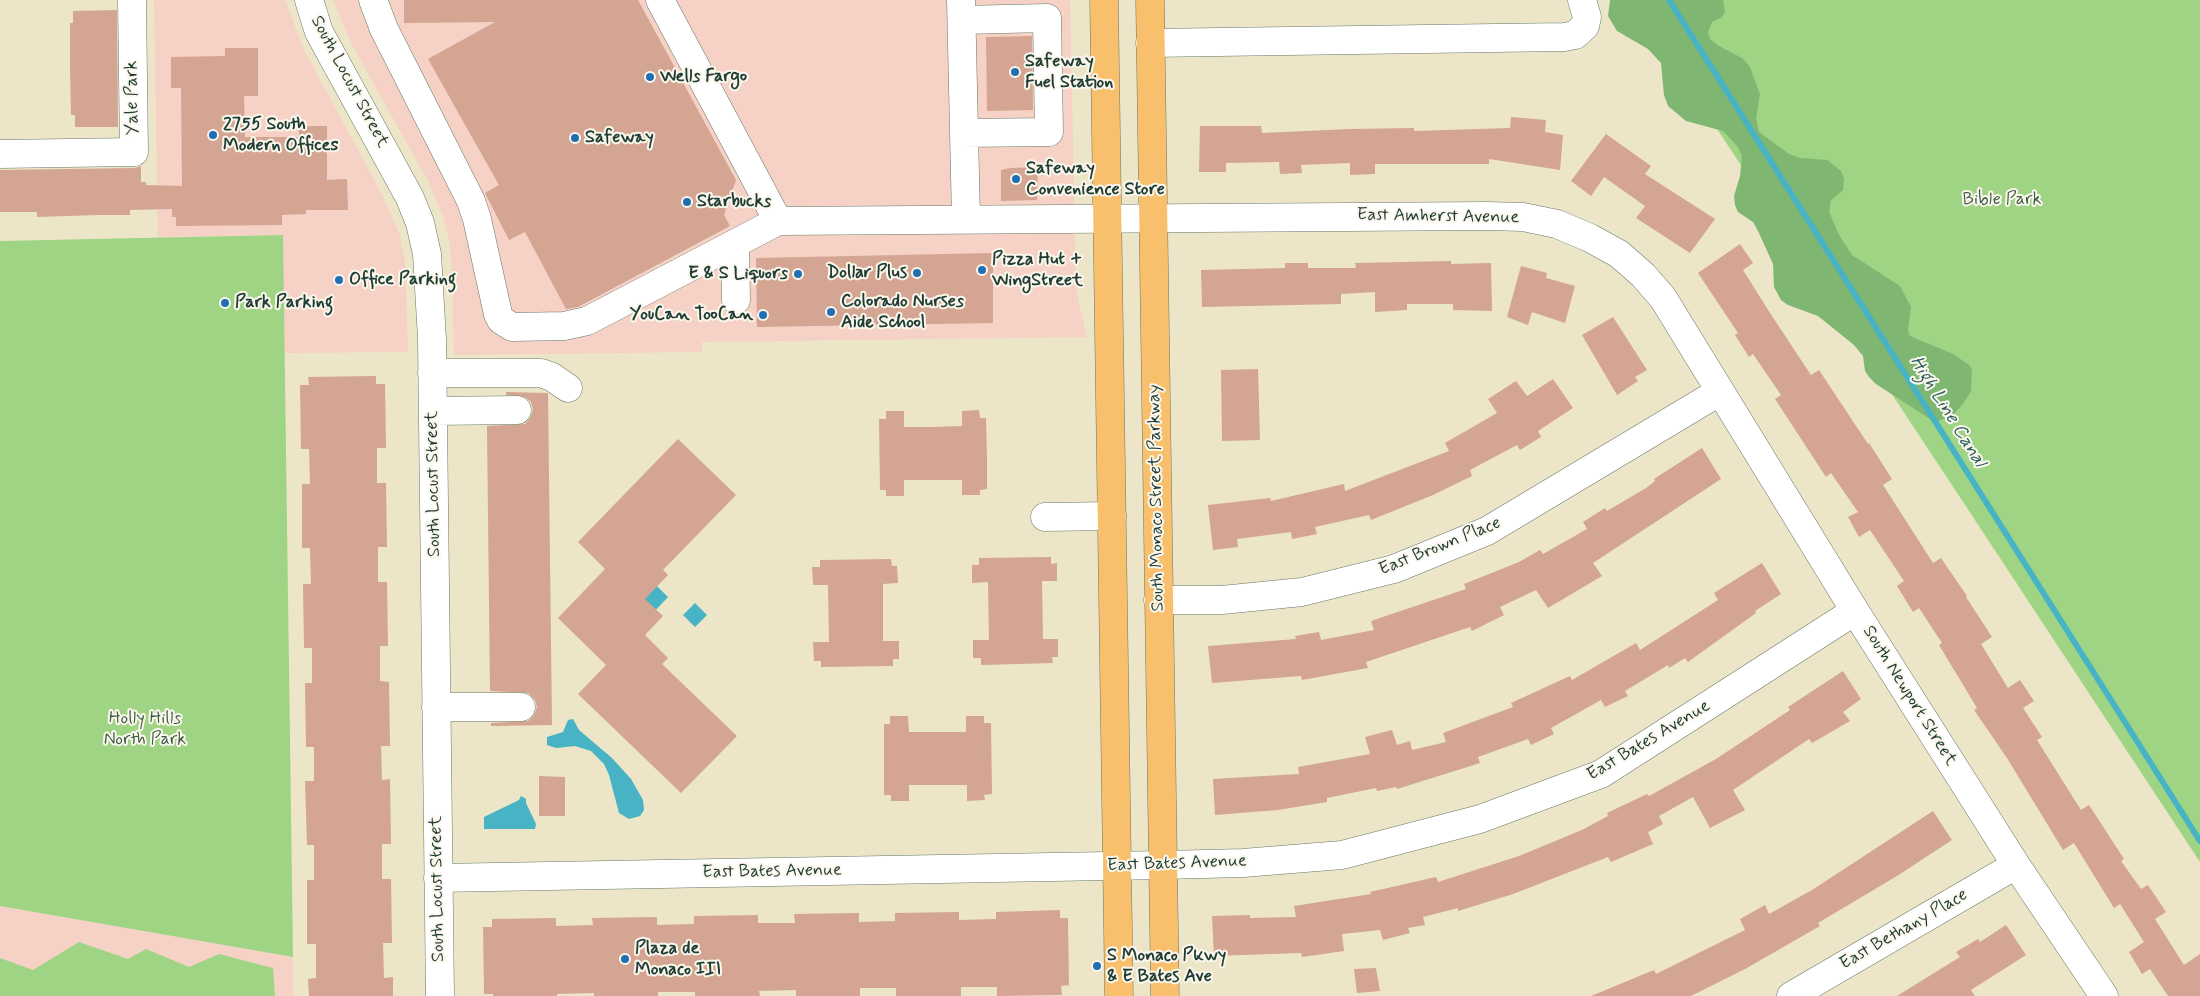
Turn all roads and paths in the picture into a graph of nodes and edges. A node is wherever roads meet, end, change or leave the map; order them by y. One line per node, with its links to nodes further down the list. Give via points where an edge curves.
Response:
1 (132, 0): 12 (street, Yale Park, via 134,152)
2 (309, 0): 21 (street, South Locust Street, via 319,32 410,198 420,223 430,276)
3 (373, 0): 17 (street, via 384,29 471,201 498,314 506,325 578,325)
4 (660, 0): 16 (street)
5 (1104, 0): 13 (main road)
6 (1150, 0): 10 (main road, South Monaco Street Parkway)
7 (1582, 0): 10 (street, via 1587,21 1580,32 1568,37)
8 (961, 10): 9 (street); 11 (street)
9 (1022, 10): 11 (street, via 1047,18 1049,132)
10 (1150, 43): 14 (main road, South Monaco Street Parkway)
11 (964, 134): 15 (street)
12 (0, 154)
13 (1108, 218): 14 (street, East Amherst Avenue); 15 (street, East Amherst Avenue); 24 (main road)
14 (1153, 218): 20 (street, East Amherst Avenue, via 1487,216 1523,217 1557,224 1619,254 1643,275 1663,298); 25 (main road, South Monaco Street Parkway)
15 (966, 219): 16 (street, East Amherst Avenue)
16 (778, 221): 17 (street)
17 (735, 244): 18 (street)
18 (736, 300)
19 (568, 388): 21 (street, via 538,372)
20 (1719, 392): 25 (street, East Brown Place, via 1487,532 1394,569 1302,592 1222,600); 26 (street, South Newport Street)
21 (433, 394): 22 (street); 28 (street, South Locust Street)
22 (512, 404)
23 (1045, 516): 24 (street)
24 (1112, 516): 31 (main road)
25 (1158, 600): 29 (main road, South Monaco Street Parkway)
26 (1855, 611): 29 (street, East Bates Avenue, via 1601,774 1480,819 1342,855); 30 (street, South Newport Street)
27 (515, 713): 28 (street)
28 (436, 714): 32 (street, South Locust Street)
29 (1164, 865): 31 (street, East Bates Avenue); 35 (main road, South Monaco Street Parkway)
30 (2016, 865): 36 (street, East Bethany Place); 37 (street, South Newport Street)
31 (1117, 866): 32 (street, East Bates Avenue); 34 (main road)
32 (438, 878): 33 (street, South Locust Street)
33 (440, 996)
34 (1119, 996)
35 (1165, 996)
36 (1791, 996)
37 (2104, 996)

